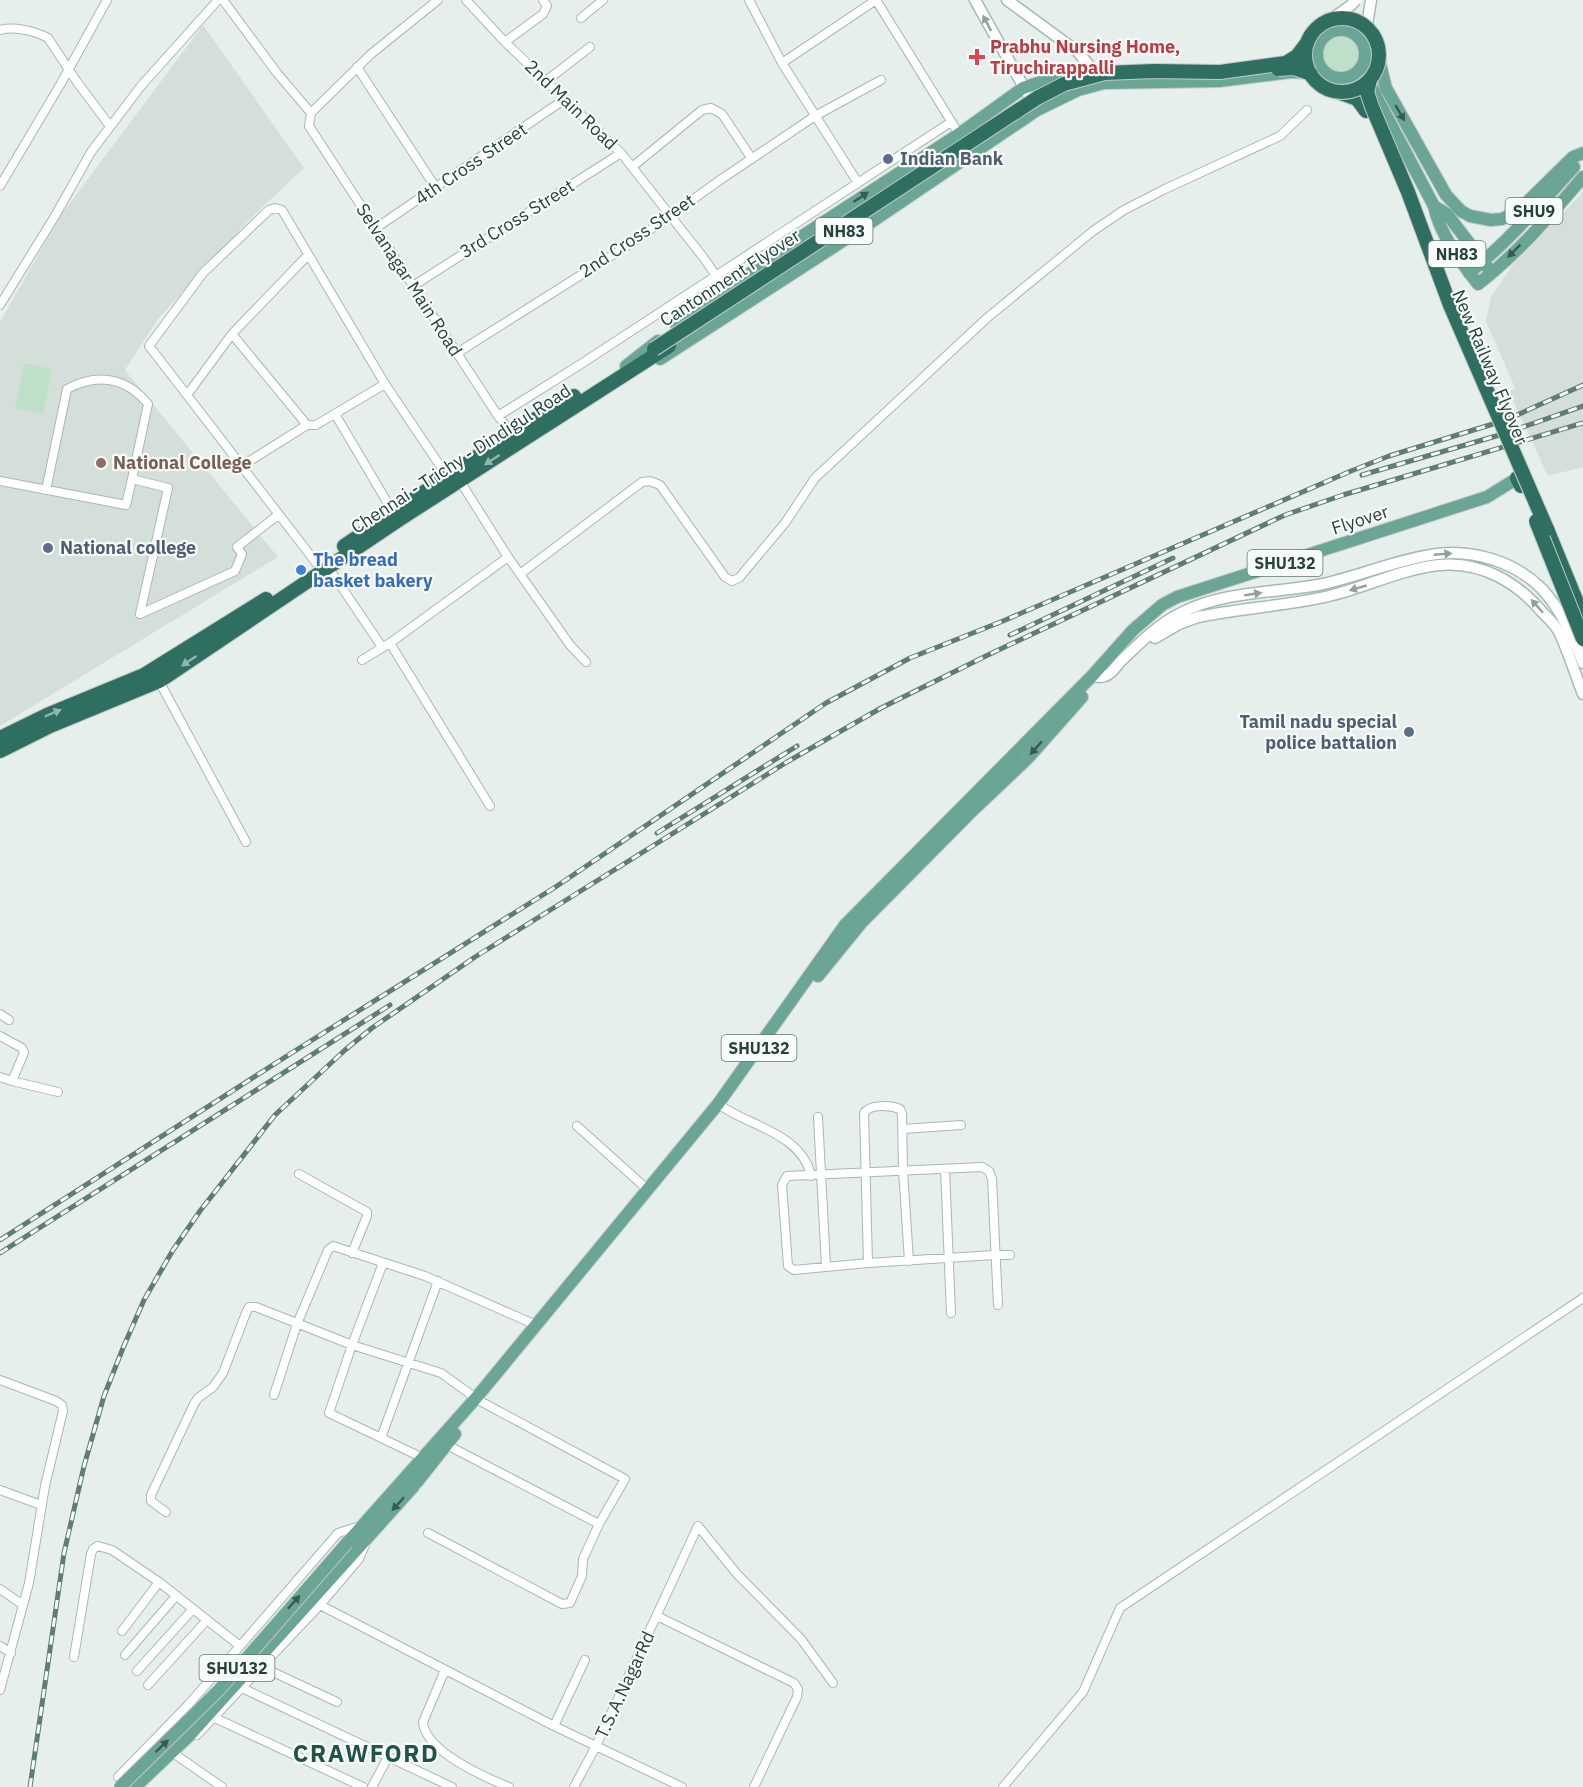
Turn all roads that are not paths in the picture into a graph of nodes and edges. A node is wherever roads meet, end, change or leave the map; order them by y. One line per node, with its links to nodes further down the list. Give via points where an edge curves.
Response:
1 (107, 0): 26 (street)
2 (218, 0): 42 (street, via 141,86)
3 (223, 0): 39 (street)
4 (438, 0): 25 (street)
5 (466, 0): 20 (street, 2nd Main Road)
6 (543, 0): 20 (street, via 547,6 543,14)
7 (603, 0): 16 (street)
8 (750, 0): 24 (street)
9 (876, 0): 24 (street); 41 (street)
10 (975, 0): 34 (street, one-way to 10)
11 (1006, 0): 27 (street, via 1078,52)
12 (1350, 0): 19 (street)
13 (1356, 0): 19 (street, bridge)
14 (1364, 0): 17 (street)
15 (1371, 0): 23 (street)
16 (581, 18)
17 (1366, 26): 19 (highway, bridge, via 1349,19); 23 (highway, bridge, via 1378,47)
18 (0, 30): 26 (street, via 41,34)
19 (1328, 30): 21 (highway, Cantonment Flyover, bridge, via 1320,25); 23 (main road, via 1353,33); 27 (main road, via 1302,54 1234,66); 32 (main road, via 1318,44 1317,60)
20 (505, 42): 31 (street, 2nd Main Road)
21 (1307, 43): 28 (highway, bridge, via 1306,64); 64 (highway, Cantonment Flyover / NH83, bridge, via 1286,63 1210,72 1105,73 1064,84 1037,98)
22 (590, 47): 31 (street)
23 (1370, 53): 30 (highway, bridge, via 1376,70); 32 (main road, via 1357,73); 36 (main road, via 1371,85); 45 (main road, one-way to 45, via 1446,195 1470,216 1491,220 1518,212)
24 (782, 63): 40 (street)
25 (357, 67): 39 (street); 51 (street)
26 (69, 68): 42 (street); 50 (street)
27 (1095, 70): 33 (street); 34 (main road)
28 (1311, 74): 32 (highway, New Railway Flyover, bridge, via 1325,87); 37 (highway, Cantonment Flyover, bridge, via 1289,68 1222,77 1094,80)
29 (881, 80): 40 (street, 2nd Cross Street)
30 (1370, 80): 32 (highway, bridge, via 1354,90); 76 (highway, New Railway Flyover, bridge, via 1367,92 1372,106)
31 (546, 81): 35 (street, 2nd Main Road)
32 (1338, 82): 33 (main road, NH83, via 1314,73 1291,72 1219,81); 36 (main road, via 1365,86); 76 (highway, New Railway Flyover, via 1366,111 1447,314)
33 (1104, 83): 37 (main road, NH83)
34 (1023, 88): 37 (street); 43 (main road)
35 (565, 99): 44 (street, 2nd Main Road); 51 (street, 4th Cross Street)
36 (1378, 100): 52 (main road)
37 (1033, 110): 64 (highway, Cantonment Flyover / NH83, bridge); 66 (main road, NH83, via 680,347 648,365)
38 (1307, 110): 83 (street, via 1280,136 1124,210 987,318 814,478 785,523 739,578 732,581 725,577 660,485 650,481 642,482)
39 (311, 114): 54 (street, Selvanagar Main Road, via 309,126)
40 (815, 116): 46 (street, 2nd Cross Street); 49 (street)
41 (951, 122): 43 (street); 49 (street)
42 (111, 126): 62 (street, via 91,152)
43 (959, 134): 61 (main road, one-way to 43)
44 (621, 153): 47 (street, 2nd Main Road); 60 (street, 3rd Cross Street)
45 (1580, 156): 56 (main road, SHU9)
46 (752, 159): 47 (street, via 722,114 711,108 702,110); 53 (street, 2nd Cross Street)
47 (632, 167): 53 (street, 2nd Main Road)
48 (1583, 177): 58 (main road, SHU9, one-way to 58)
49 (858, 183): 59 (street)
50 (0, 186)
51 (436, 188): 54 (street, 4th Cross Street)
52 (1434, 206): 56 (main road, via 1447,214); 57 (main road, NH83, via 1436,217)
53 (669, 215): 59 (street, 2nd Main Road); 65 (street, 2nd Cross Street, via 630,244)
54 (376, 228): 60 (street, Selvanagar Main Road)
55 (308, 255): 63 (street); 67 (street); 68 (street, via 282,210 275,208 268,210 203,273 148,346)
56 (1483, 262): 57 (main road); 58 (main road)
57 (1469, 273): 58 (main road, NH83, via 1478,284)
58 (1492, 273)
59 (717, 276): 61 (street, 2nd Main Road); 70 (street)
60 (413, 286): 65 (street, Selvanagar Main Road)
61 (726, 290): 66 (main road)
62 (0, 304)
63 (232, 334): 68 (street); 71 (street)
64 (656, 351): 66 (highway, Cantonment Flyover)
65 (457, 353): 70 (street, Selvanagar Main Road)
66 (627, 368): 72 (highway, Chennai - Trichy - Dindigul Road / NH83)
67 (385, 384): 69 (street); 74 (street)
68 (187, 395): 73 (street)
69 (334, 414): 71 (street, via 316,425); 79 (street)
70 (498, 417): 72 (street, Selvanagar Main Road)
71 (307, 425): 73 (street)
72 (515, 438): 74 (highway, Chennai - Trichy - Dindigul Road / NH83)
73 (240, 467): 80 (street)
74 (453, 476): 79 (highway, Chennai - Trichy - Dindigul Road / NH83); 81 (street); 82 (highway, Chennai - Trichy - Dindigul Road / NH83)
75 (132, 479): 78 (street, via 126,505); 78 (street, via 148,404 124,384 105,379 80,382 67,388); 80 (street, via 168,488 140,614 235,572 242,554 237,547)
76 (1522, 480): 85 (highway, New Railway Flyover, bridge); 88 (highway, New Railway Flyover, bridge); 93 (main road, Flyover, via 1499,498 1460,513 1180,603 1150,621)
77 (0, 481): 78 (street)
78 (46, 490)
79 (393, 512): 82 (highway, Chennai - Trichy - Dindigul Road / NH83)
80 (278, 515): 82 (street)
81 (508, 557): 83 (street); 89 (street)
82 (322, 566): 84 (highway, Chennai - Trichy - Dindigul Road / NH83); 89 (street)
83 (520, 574): 91 (street)
84 (251, 614): 94 (highway, Chennai - Trichy - Dindigul Road / NH83, one-way to 94); 96 (highway, Chennai - Trichy - Dindigul Road / NH83)
85 (1583, 617)
86 (1583, 627): 87 (street)
87 (1565, 631): 92 (street); 93 (street, via 1515,585 1479,568 1438,565 1330,596 1198,617 1163,633 1120,669); 95 (street)
88 (1583, 639)
89 (386, 645): 90 (street); 99 (street)
90 (362, 660)
91 (586, 662)
92 (1583, 663)
93 (1108, 666): 107 (main road, Flyover / SHU132, via 845,925)
94 (159, 681): 96 (highway, Chennai - Trichy - Dindigul Road / NH83); 100 (street)
95 (1583, 694)
96 (97, 700): 97 (highway, Chennai - Trichy - Dindigul Road / NH83, one-way to 96); 98 (highway, Chennai - Trichy - Dindigul Road / NH83)
97 (0, 738)
98 (0, 751)
99 (490, 806)
100 (246, 842)
101 (0, 1014): 102 (street)
102 (9, 1020)
103 (0, 1036): 105 (street, via 24,1053)
104 (0, 1077): 105 (street)
105 (12, 1081): 106 (street)
106 (58, 1092)
107 (720, 1105): 117 (street, via 793,1146); 118 (main road, SHU132); 137 (main road, via 606,1251)
108 (818, 1118): 116 (street)
109 (961, 1125): 111 (street)
110 (577, 1126): 118 (street)
111 (903, 1129): 113 (street); 114 (street, via 900,1109 867,1108)
112 (945, 1169): 113 (street); 120 (street, via 989,1170); 122 (street)
113 (903, 1170): 114 (street); 123 (street)
114 (866, 1172): 116 (street); 125 (street)
115 (299, 1174): 119 (street, via 367,1212)
116 (821, 1175): 117 (street); 126 (street)
117 (811, 1176): 126 (street, via 787,1176 783,1180 788,1266 794,1270)
118 (648, 1190): 132 (main road, SHU132)
119 (352, 1253): 124 (street); 131 (street, via 330,1247)
120 (994, 1255): 121 (street); 122 (street); 129 (street)
121 (1010, 1255)
122 (948, 1258): 123 (street); 130 (street)
123 (909, 1261): 125 (street)
124 (383, 1263): 127 (street); 133 (street)
125 (868, 1263): 126 (street)
126 (826, 1266)
127 (438, 1281): 132 (street); 134 (street)
128 (1583, 1298): 189 (street, via 1120,1608 1083,1692)
129 (998, 1305)
130 (951, 1313)
131 (297, 1324): 133 (street); 136 (street); 144 (street, via 249,1307 219,1381 194,1404 151,1495 151,1501)
132 (536, 1325): 137 (main road, SHU132)
133 (352, 1345): 134 (street); 138 (street, via 329,1413)
134 (408, 1362): 137 (street, via 441,1373); 138 (street)
135 (0, 1380): 143 (street, via 62,1405)
136 (274, 1395)
137 (478, 1400): 139 (main road); 140 (main road, SHU132); 145 (street, via 625,1479)
138 (381, 1438): 140 (street)
139 (447, 1444): 141 (main road); 145 (street)
140 (423, 1458): 141 (main road, SHU132)
141 (413, 1477): 146 (main road, SHU132); 148 (main road, SHU132, one-way to 148)
142 (0, 1490): 143 (street)
143 (41, 1505): 153 (street)
144 (166, 1512)
145 (599, 1524): 147 (street, via 584,1559 575,1595 570,1603 562,1604)
146 (360, 1526): 149 (main road, SHU132); 160 (street, via 338,1533)
147 (428, 1533)
148 (367, 1537): 149 (main road, SHU132); 154 (street, via 359,1559)
149 (350, 1547): 178 (main road, SHU132, one-way to 149, bridge, via 219,1690); 179 (main road, SHU132, via 280,1637 189,1736)
150 (159, 1582): 152 (street); 158 (street); 163 (street, via 112,1550 98,1546 93,1549)
151 (0, 1589): 153 (street)
152 (176, 1596): 155 (street); 162 (street)
153 (23, 1605): 161 (street)
154 (320, 1605): 165 (street); 166 (street)
155 (193, 1609): 157 (street); 167 (street)
156 (657, 1616): 168 (street, T.S.A.NagarRd, via 698,1526 737,1574 801,1639); 175 (street, T.S.A.NagarRd); 188 (street, via 794,1683 798,1689)
157 (207, 1620): 160 (street); 169 (street)
158 (122, 1630)
159 (0, 1646): 161 (street)
160 (240, 1646): 179 (street, via 118,1777)
161 (11, 1653): 171 (street)
162 (125, 1655)
163 (74, 1657)
164 (585, 1660): 174 (street)
165 (262, 1667): 170 (street); 172 (street)
166 (446, 1670): 174 (street); 185 (street, via 423,1730 439,1749)
167 (137, 1671)
168 (833, 1683)
169 (148, 1685)
170 (242, 1688): 173 (street); 177 (street)
171 (0, 1690)
172 (337, 1702)
173 (215, 1718): 176 (street); 182 (street)
174 (554, 1726): 175 (street)
175 (596, 1746): 186 (street, T.S.A.NagarRd); 187 (street)
176 (176, 1755): 180 (street); 181 (street)
177 (388, 1757): 183 (street); 184 (street)
178 (120, 1787)
179 (134, 1787)
180 (142, 1787)
181 (222, 1787)
182 (363, 1787)
183 (372, 1787)
184 (452, 1787)
185 (508, 1787)
186 (574, 1787)
187 (682, 1787)
188 (754, 1787)
189 (1003, 1787)

